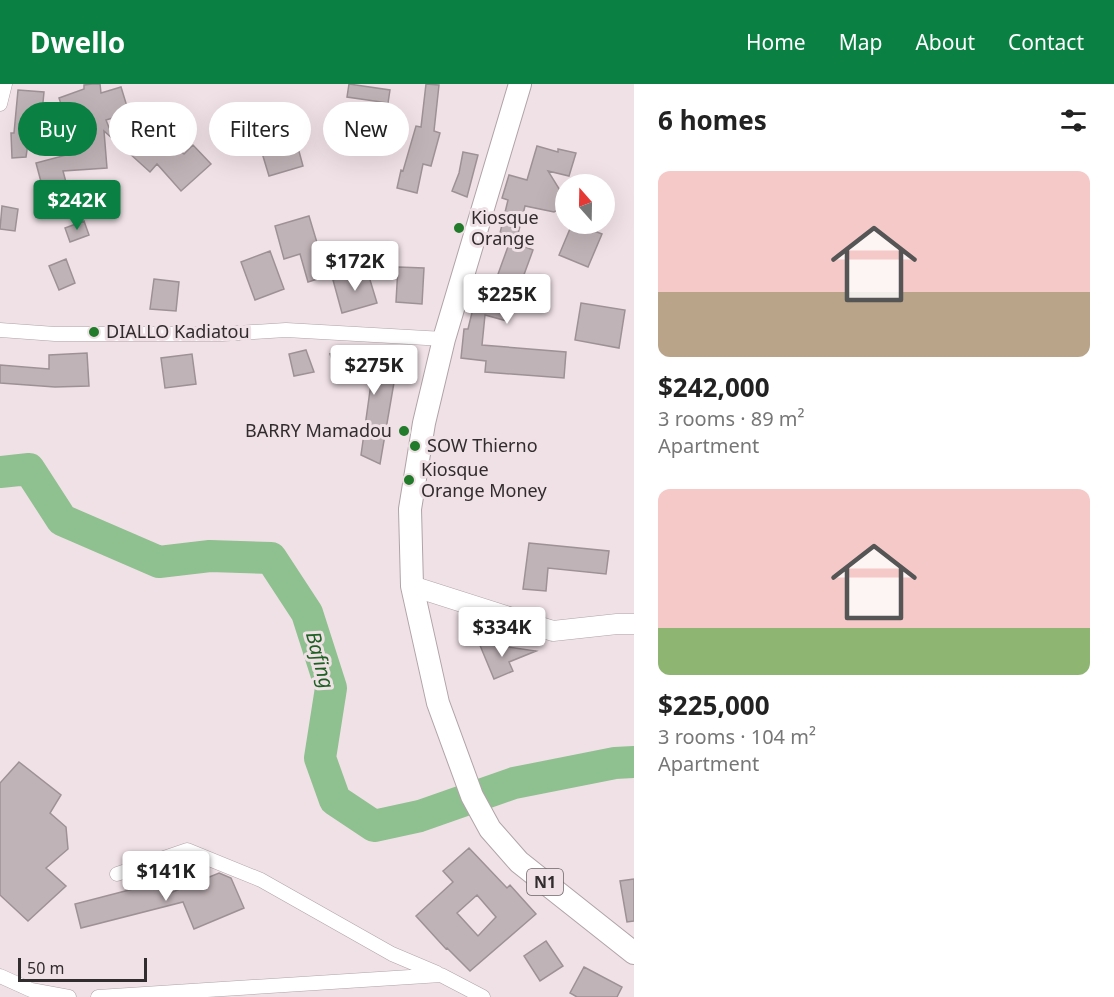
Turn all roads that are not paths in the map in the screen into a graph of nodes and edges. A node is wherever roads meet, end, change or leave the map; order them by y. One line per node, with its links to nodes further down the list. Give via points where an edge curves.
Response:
1 (4, 84): 3 (street)
2 (520, 84): 5 (highway, N1)
3 (0, 104)
4 (0, 330): 5 (street, via 55,334 222,334 286,330)
5 (444, 339): 6 (highway, N1, via 424,423 410,509)
6 (412, 585): 7 (main road, via 553,631); 9 (highway, N1, via 438,704 489,829 519,862)
7 (634, 624)
8 (117, 874): 10 (street, via 187,850 261,879 392,954)
9 (634, 953)
10 (441, 975): 13 (street); 14 (street)
11 (0, 976): 12 (street, via 31,990)
12 (69, 997)
13 (98, 997)
14 (483, 997)

